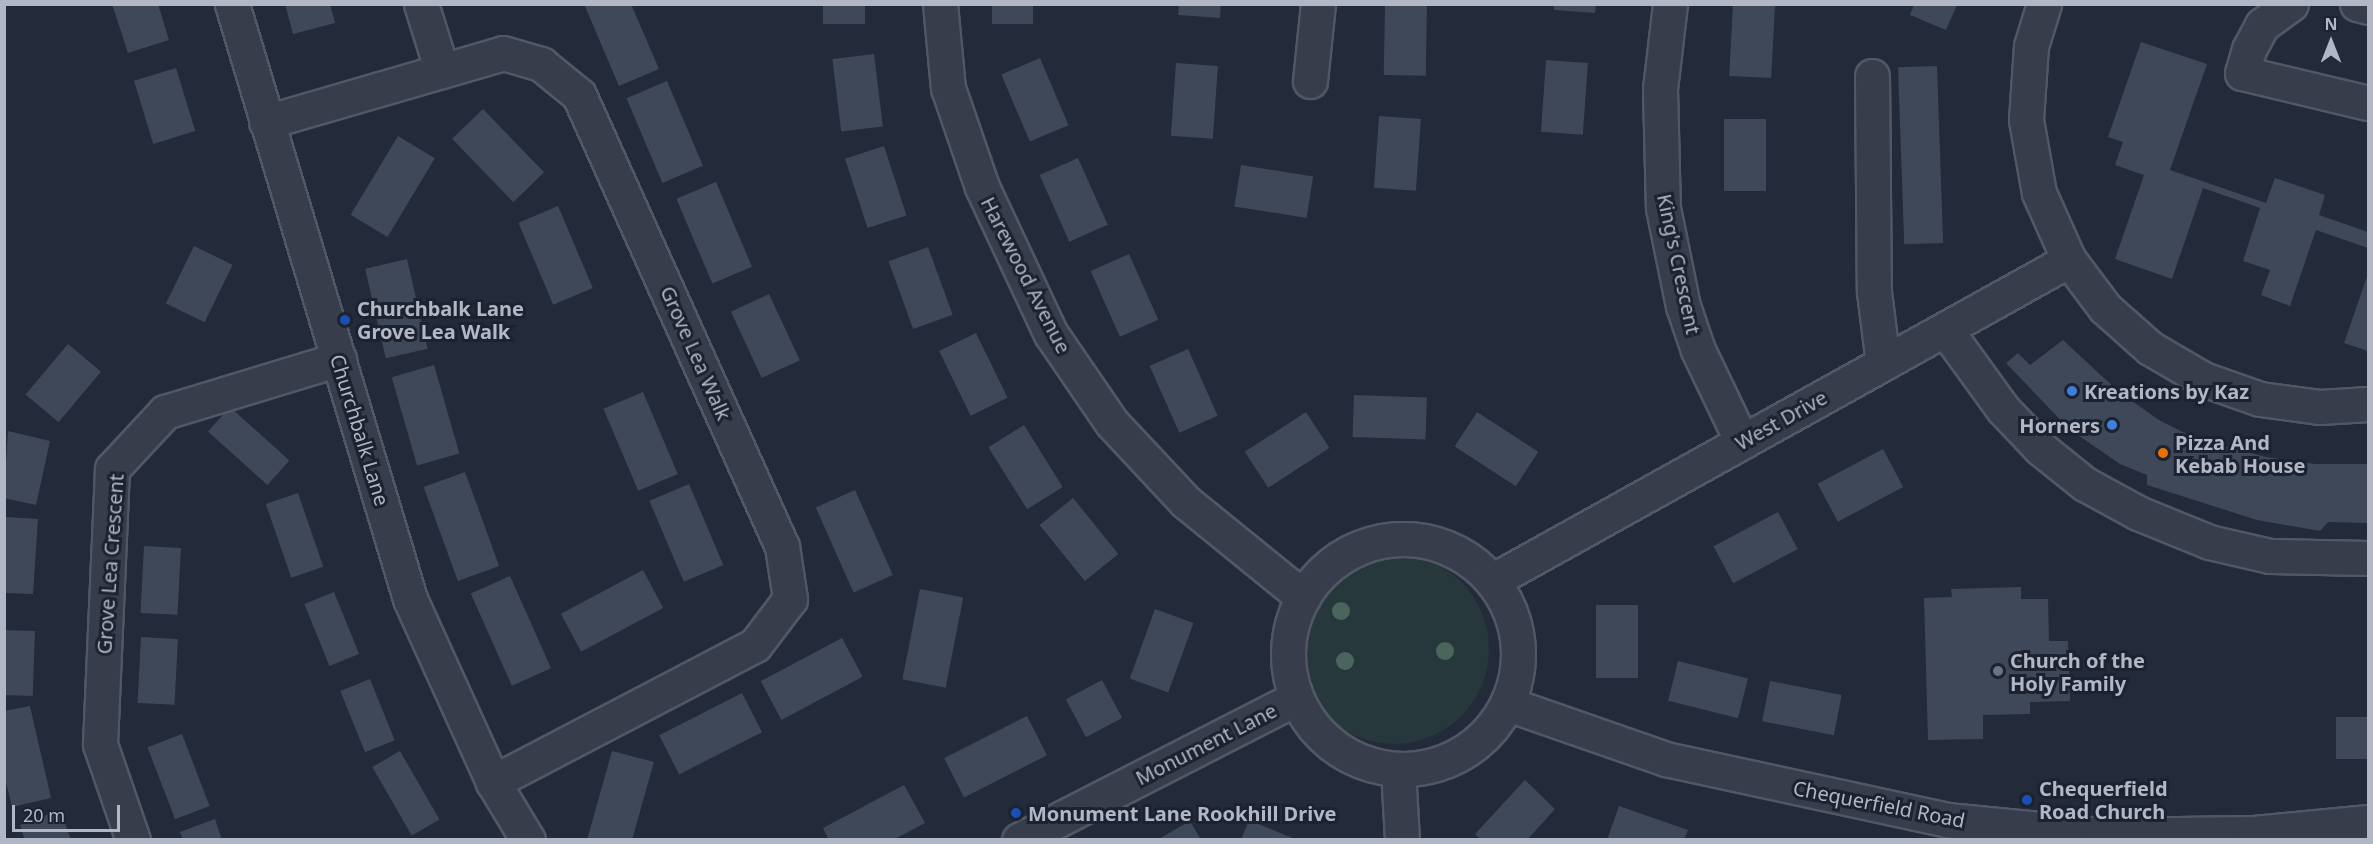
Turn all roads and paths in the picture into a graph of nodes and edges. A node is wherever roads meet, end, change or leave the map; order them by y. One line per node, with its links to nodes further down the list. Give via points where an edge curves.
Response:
1 (232, 4): 14 (street, Churchbalk Lane)
2 (421, 4): 10 (street)
3 (940, 4): 23 (street, Harewood Avenue, via 948,88 981,187 1051,334 1112,423 1186,502)
4 (1318, 4): 12 (street)
5 (1670, 4): 20 (street, King's Crescent, via 1660,89 1663,208 1694,339)
6 (2044, 4): 15 (street, via 2031,46 2026,120 2039,193)
7 (2291, 4): 13 (street, via 2262,25 2242,74)
8 (2357, 4): 9 (street)
9 (2368, 7)
10 (441, 71): 14 (street, Grove Lea Walk); 27 (street, Grove Lea Walk, via 503,53 541,64 579,94 782,546 790,599 755,645)
11 (1872, 76): 18 (street, via 1874,292)
12 (1310, 81)
13 (2368, 103)
14 (266, 122): 17 (street, Churchbalk Lane)
15 (2069, 260): 16 (street, West Drive); 19 (street, via 2105,308 2150,348 2203,379 2260,399 2320,407)
16 (1946, 329): 18 (street, West Drive); 21 (street, via 2003,409 2040,448 2085,484 2138,513 2209,542 2270,556)
17 (339, 359): 27 (street, Churchbalk Lane, via 410,599); 29 (street, Grove Lea Crescent, via 165,412 112,469 100,744)
18 (1883, 363): 20 (street, West Drive)
19 (2368, 404)
20 (1742, 442): 22 (street, West Drive)
21 (2368, 558)
22 (1492, 581): 23 (street, via 1456,552 1430,542 1393,539 1357,548 1326,568); 25 (street, via 1509,608 1518,640 1517,673)
23 (1303, 597): 24 (street, via 1290,629 1288,653)
24 (1296, 698): 26 (street, via 1312,726 1336,748 1365,764); 31 (street, Monument Lane)
25 (1508, 704): 26 (street, via 1489,732 1463,753 1431,766); 28 (street, Chequerfield Road, via 1666,759 1947,820 2100,835 2254,833)
26 (1398, 770): 32 (street)
27 (493, 782): 30 (street, Churchbalk Lane)
28 (2368, 822)
29 (133, 840)
30 (528, 840)
31 (1019, 840)
32 (1402, 840)

